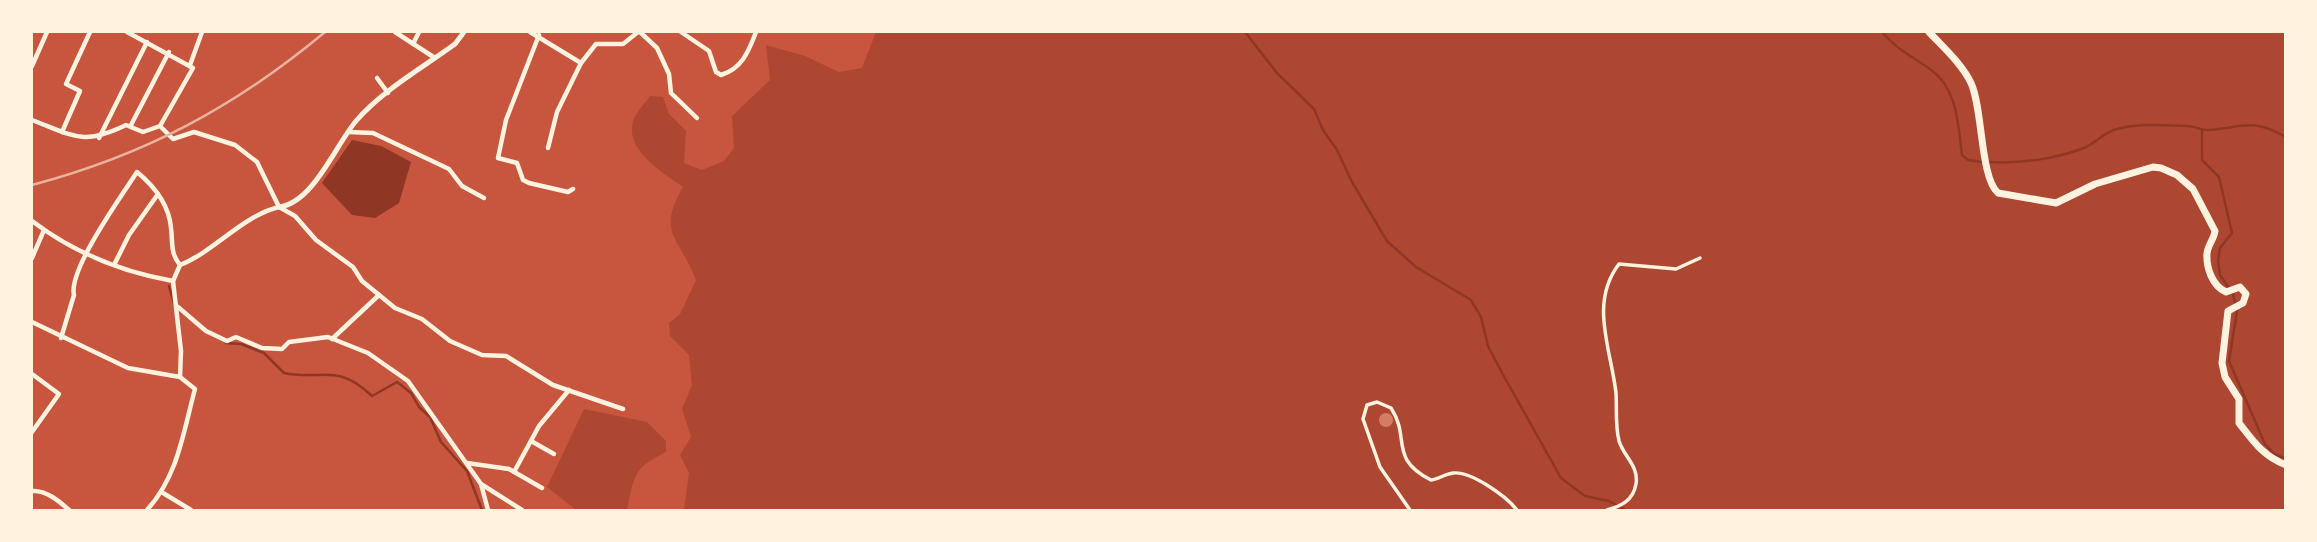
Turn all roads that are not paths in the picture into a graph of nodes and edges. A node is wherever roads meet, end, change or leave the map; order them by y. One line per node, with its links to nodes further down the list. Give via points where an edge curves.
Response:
1 (47, 32): 20 (street)
2 (90, 32): 27 (street, via 66,83 80,90)
3 (127, 32): 14 (street)
4 (202, 32): 19 (street)
5 (395, 32): 15 (street)
6 (419, 32): 15 (street)
7 (464, 32): 17 (street)
8 (530, 32): 13 (street)
9 (639, 32): 18 (street, via 622,44 596,44); 23 (street, via 657,48 669,74 671,93)
10 (681, 32): 11 (street, via 709,51 721,75 749,55)
11 (756, 32)
12 (1929, 32): 58 (highway, via 1971,82 1981,121 1981,144 1992,188 1998,193 2056,202 2095,184 2153,167 2177,174 2193,189 2215,232 2207,251 2212,278 2220,290 2246,294 2226,316 2222,363 2239,399 2239,424 2261,453)
13 (539, 35): 18 (street); 31 (street, via 506,120 498,158 517,163 523,180 529,183 568,192)
14 (147, 42): 16 (street); 29 (street)
15 (413, 44): 17 (street)
16 (169, 52): 19 (street); 25 (street)
17 (435, 58): 22 (street)
18 (581, 63): 30 (street, via 557,112)
19 (190, 65): 26 (street, via 193,68)
20 (32, 66)
21 (377, 78): 22 (street)
22 (387, 93): 28 (street)
23 (697, 118)
24 (32, 120): 27 (street)
25 (131, 125): 26 (street, via 143,132); 29 (street)
26 (160, 126): 34 (street, via 173,139 194,132 235,145 257,162)
27 (62, 132): 29 (street)
28 (348, 132): 33 (street, via 373,133 449,169 462,186); 34 (street, via 309,191 291,205)
29 (99, 138)
30 (548, 148)
31 (573, 189)
32 (158, 194): 37 (street, via 137,172); 40 (street); 41 (street, via 169,216 173,258)
33 (484, 198)
34 (279, 207): 41 (street, via 264,211 202,256); 43 (street, via 295,216)
35 (32, 221): 36 (street)
36 (44, 230): 37 (street); 38 (street)
37 (86, 254): 40 (street); 46 (street)
38 (32, 258)
39 (1700, 258): 71 (street, via 1676,269 1619,264 1605,284 1602,306 1618,436 1637,474 1627,502)
40 (114, 265): 42 (street, via 137,275)
41 (180, 265): 42 (street)
42 (173, 281): 44 (street)
43 (380, 295): 47 (street); 52 (street, via 450,341 482,355 506,356)
44 (178, 307): 47 (street, via 206,331 227,341 236,337 271,350 310,338); 49 (street)
45 (32, 323): 46 (street)
46 (61, 338): 49 (street, via 128,368)
47 (332, 339): 57 (street, via 368,353 408,381)
48 (32, 374): 50 (street)
49 (180, 377): 63 (street, via 195,389 178,458)
50 (38, 379): 51 (street); 54 (street, via 59,394)
51 (32, 385)
52 (569, 390): 53 (street); 55 (street)
53 (623, 409)
54 (32, 432)
55 (531, 441): 56 (street); 59 (street)
56 (554, 454)
57 (466, 463): 59 (street); 60 (street)
58 (2286, 465)
59 (514, 472): 61 (street)
60 (481, 484): 67 (street); 68 (street)
61 (542, 488)
62 (32, 491): 64 (street, via 59,500)
63 (163, 493): 65 (street); 66 (street)
64 (69, 510)
65 (147, 510)
66 (191, 510)
67 (488, 510)
68 (522, 510)
69 (1410, 510): 70 (street, via 1380,467 1363,419 1367,405 1377,402 1391,408 1403,458 1422,475 1436,480 1450,473 1465,476 1494,489)
70 (1517, 510)
71 (1606, 510)

